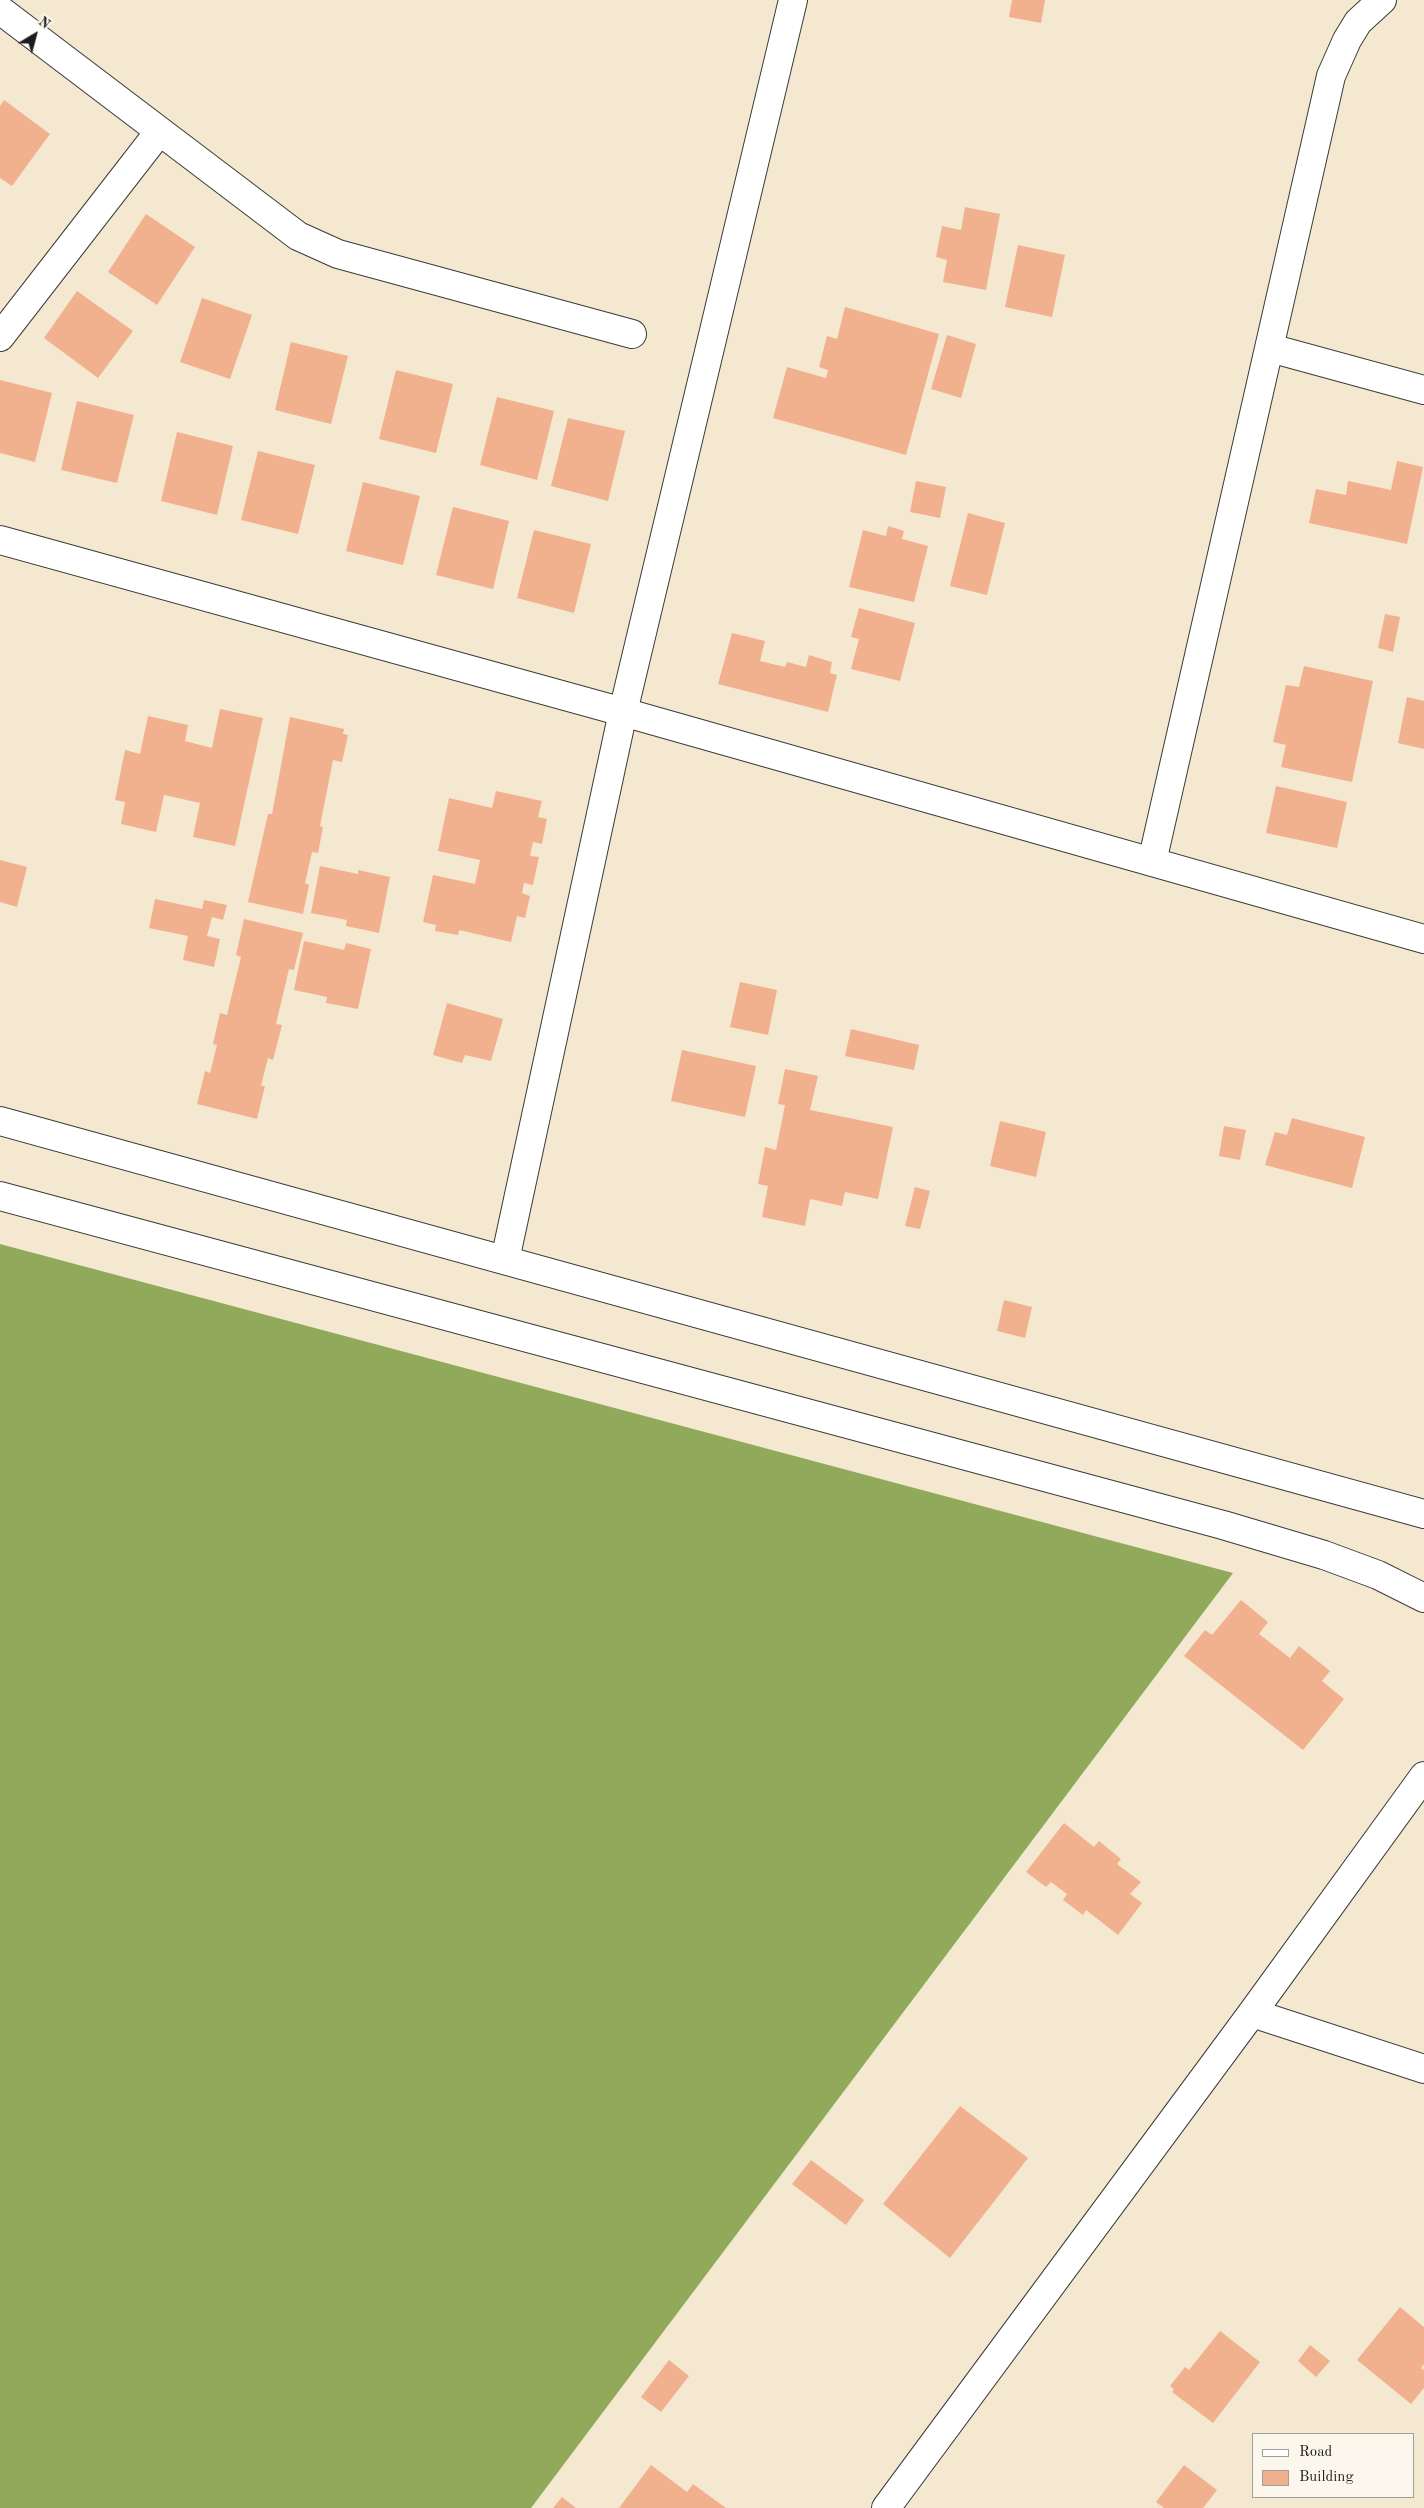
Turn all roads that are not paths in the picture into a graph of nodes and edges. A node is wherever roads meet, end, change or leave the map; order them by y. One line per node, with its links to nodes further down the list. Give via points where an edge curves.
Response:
1 (793, 0): 10 (street)
2 (1382, 0): 7 (street, via 1358,22 1332,76)
3 (0, 10): 4 (street)
4 (159, 132): 5 (street, via 298,236 338,254); 6 (street)
5 (632, 334)
6 (0, 337)
7 (1270, 348): 8 (street); 11 (street)
8 (1424, 390)
9 (0, 540): 10 (street)
10 (623, 712): 11 (street); 15 (street)
11 (1152, 862): 12 (street)
12 (1424, 939)
13 (0, 1121): 15 (street)
14 (0, 1196): 17 (street, via 1223,1524 1369,1572)
15 (505, 1260): 16 (street)
16 (1424, 1514)
17 (1424, 1598)
18 (1424, 1776): 19 (street)
19 (1252, 2013): 20 (street); 21 (street)
20 (1424, 2069)
21 (886, 2508)

